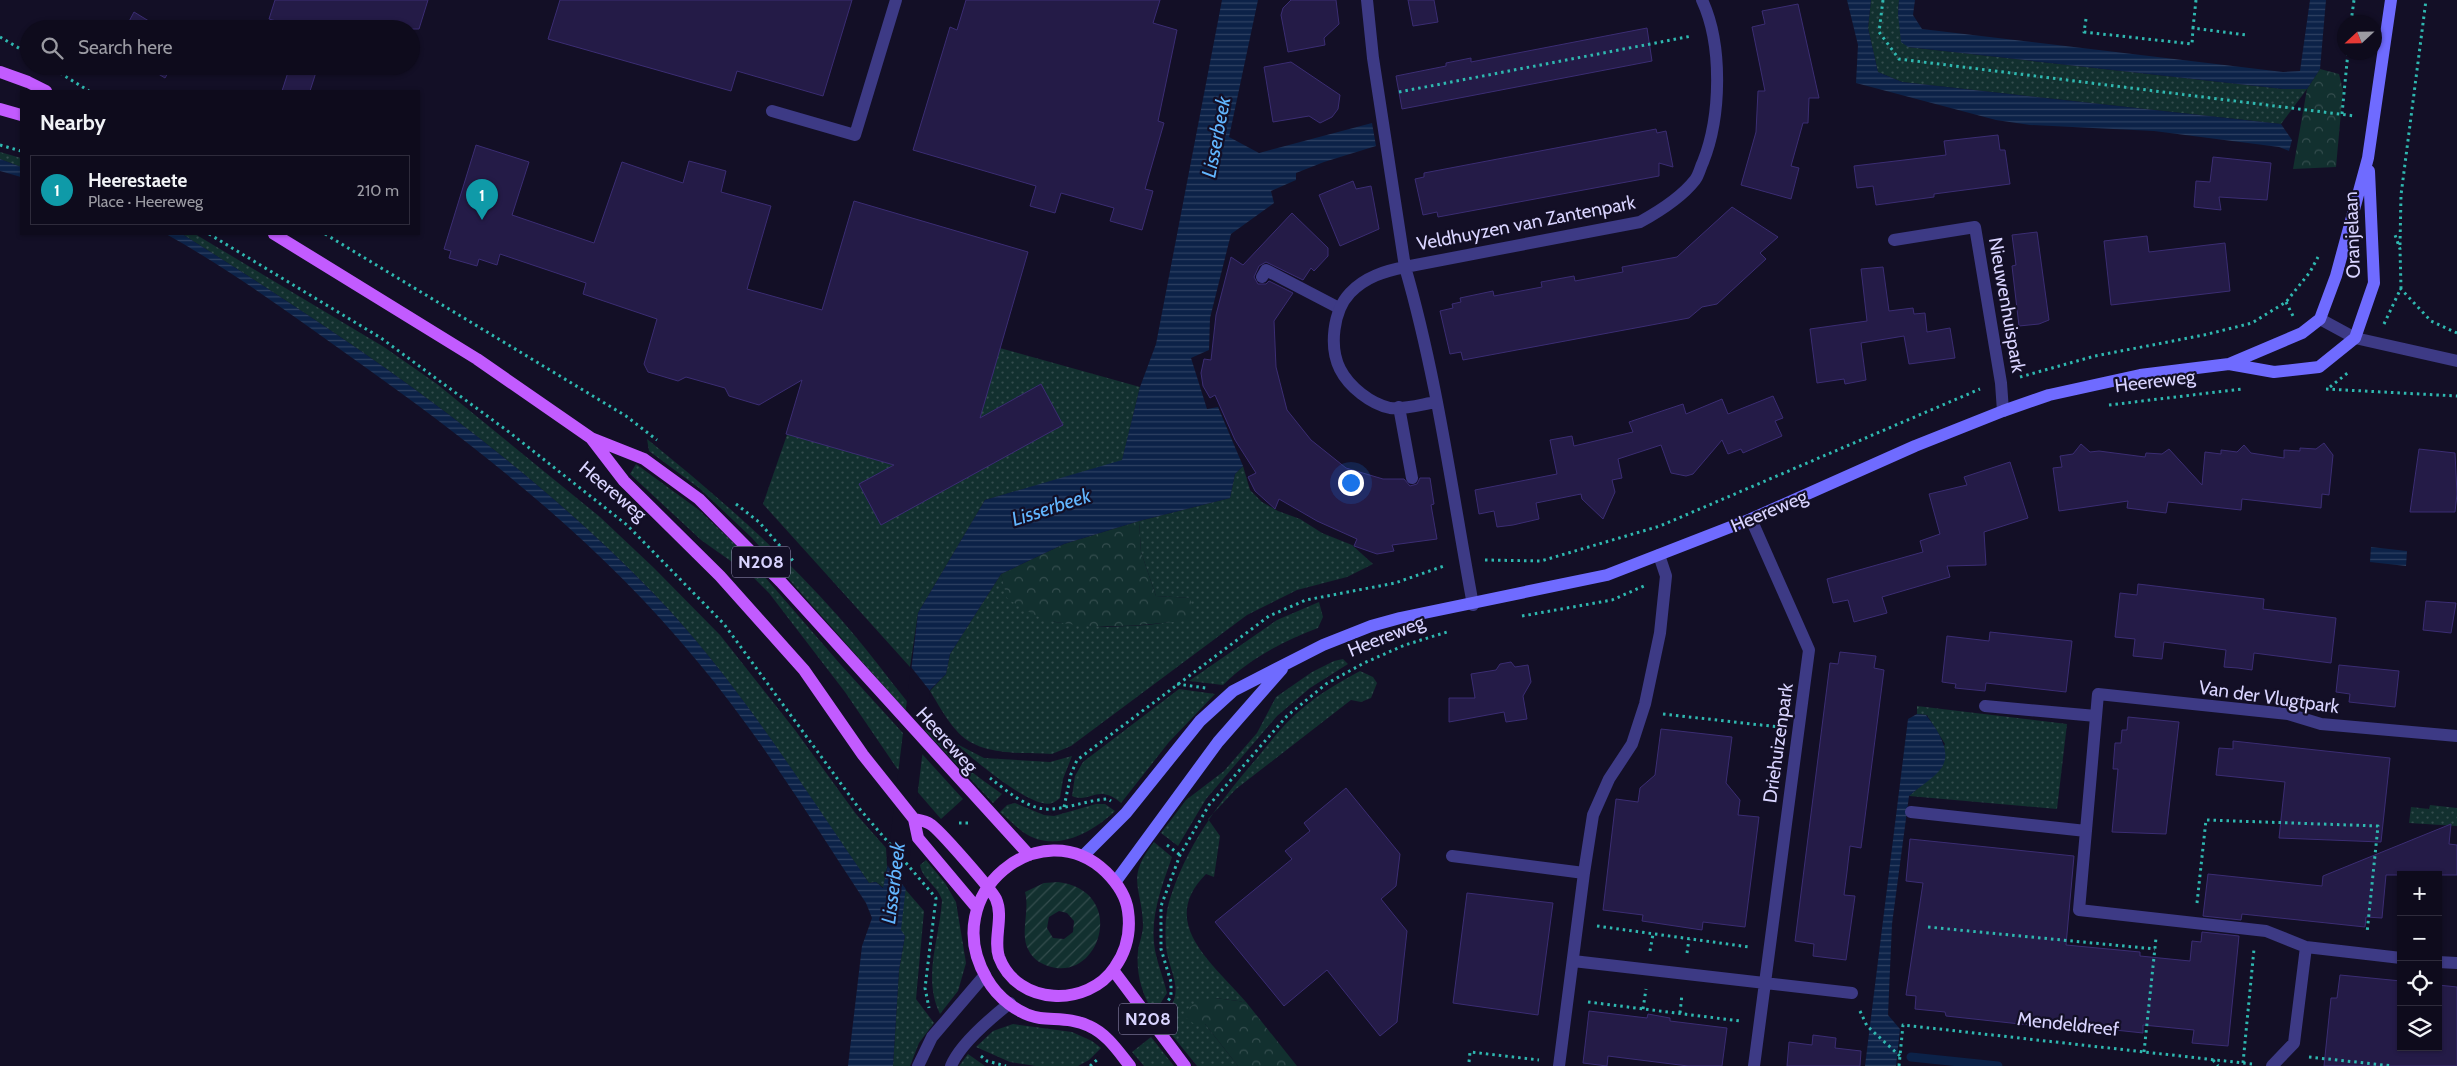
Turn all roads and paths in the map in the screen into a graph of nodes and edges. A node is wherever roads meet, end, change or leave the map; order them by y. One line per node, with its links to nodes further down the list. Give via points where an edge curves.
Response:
1 (896, 0): 23 (street, via 855,135)
2 (1367, 0): 21 (street, Veldhuyzen van Zantenpark)
3 (1702, 0): 12 (street, Veldhuyzen van Zantenpark)
4 (1883, 0): 24 (path, via 1879,32 1899,59)
5 (2196, 0): 11 (path)
6 (2354, 0): 9 (path)
7 (2391, 0): 26 (main road, Oranjelaan)
8 (2426, 0): 33 (path, via 2401,195)
9 (2352, 15)
10 (2086, 19): 11 (path, via 2084,32 2192,44)
11 (2193, 28): 13 (path)
12 (1713, 32): 21 (path); 34 (street, Veldhuyzen van Zantenpark, via 1716,101 1709,146 1696,179 1667,206 1640,222)
13 (2246, 35)
14 (0, 37): 15 (path)
15 (20, 49)
16 (2347, 60): 24 (path)
17 (0, 72): 19 (main road)
18 (62, 75): 20 (path)
19 (44, 90)
20 (87, 90)
21 (1379, 96): 34 (street, Veldhuyzen van Zantenpark)
22 (0, 109): 25 (main road)
23 (772, 111)
24 (2342, 114): 26 (path)
25 (20, 115)
26 (2375, 119): 29 (main road, Oranjelaan)
27 (0, 145): 28 (path)
28 (20, 150)
29 (2368, 158): 37 (main road, Oranjelaan, via 2336,276); 39 (main road, Oranjelaan, via 2374,283)
30 (211, 235): 97 (path, Heereweg, via 381,338 509,432 627,525 724,624 858,807 936,898 925,988 930,1010)
31 (276, 235): 50 (main road, Heereweg / N208, via 477,359)
32 (1894, 240): 49 (street, Nieuwenhuispark, via 1974,227)
33 (2400, 249)
34 (1405, 266): 36 (street, Veldhuyzen van Zantenpark, via 1382,272 1362,283); 46 (street, Veldhuyzen van Zantenpark)
35 (1262, 276): 36 (street, via 1266,270)
36 (1339, 308): 48 (street, Veldhuyzen van Zantenpark, via 1333,341 1340,369 1356,389 1374,403)
37 (2320, 319): 39 (street); 42 (main road, Heereweg, via 2302,334)
38 (2457, 333): 40 (path, via 2431,321 2401,288)
39 (2355, 338): 40 (street); 42 (main road, Heereweg, via 2319,367 2274,372)
40 (2376, 343): 41 (street)
41 (2457, 361)
42 (2229, 364): 49 (main road, Heereweg, via 2140,375 2049,395)
43 (2250, 388): 47 (path, Heereweg)
44 (2318, 390): 45 (path, via 2330,388)
45 (2457, 396)
46 (1436, 402): 48 (street, Veldhuyzen van Zantenpark); 54 (street, Veldhuyzen van Zantenpark)
47 (2108, 405)
48 (1399, 407): 51 (street)
49 (2003, 411): 52 (main road, Heereweg)
50 (591, 438): 67 (main road, Heereweg / N208, via 624,481 720,576 804,670); 69 (main road, Heereweg / N208, via 644,459 700,499 781,582)
51 (1412, 478)
52 (1750, 519): 53 (main road, Heereweg); 63 (street, Driehuizenpark, via 1809,650)
53 (1659, 555): 55 (street); 56 (main road, Heereweg, via 1607,575)
54 (1465, 560): 56 (street, Veldhuyzen van Zantenpark); 65 (path, via 1395,583 1306,600 1269,616 1077,760 1064,806 1050,810 1041,808)
55 (1666, 576): 57 (path, via 1612,600); 61 (street, via 1660,633)
56 (1473, 605): 59 (main road, Heereweg, via 1371,626)
57 (1515, 618)
58 (1448, 631): 96 (path, Heereweg, via 1405,645 1326,684 1287,716 1209,805 1180,855 1161,906 1161,949 1171,982 1170,996 1164,1007)
59 (1288, 663): 70 (main road, Heereweg, via 1233,691 1200,721 1126,813); 73 (main road, Heereweg, via 1218,742)
60 (1985, 706): 62 (street)
61 (1643, 711): 63 (path); 72 (street, via 1632,744 1609,779 1594,815)
62 (2096, 716): 64 (street, Van der Vlugtpark, via 2098,694 2288,714 2321,724); 68 (street, Van der Vlugtpark)
63 (1798, 729): 83 (street, Driehuizenpark)
64 (2457, 736)
65 (1012, 794)
66 (1911, 812): 68 (street)
67 (914, 819): 74 (main road, Heereweg / N208, via 931,824); 75 (main road, Heereweg / N208, via 918,838)
68 (2086, 831): 76 (street, Van der Vlugtpark, via 2079,910)
69 (1029, 855): 70 (main road, N208, via 1056,851); 74 (main road, N208, via 1006,868)
70 (1083, 856): 73 (main road, N208)
71 (1452, 856): 72 (street)
72 (1584, 873): 78 (street)
73 (1116, 881): 89 (main road, N208, via 1127,906 1129,933 1121,959)
74 (988, 886): 75 (main road, N208); 92 (main road, N208, via 996,900 999,956 1005,970)
75 (976, 907): 90 (main road, N208, via 973,937 976,957)
76 (2158, 919): 77 (street); 82 (path)
77 (2195, 923): 80 (street); 84 (path, via 2206,820 2378,826)
78 (1578, 924): 83 (path); 86 (street)
79 (1928, 927): 82 (path)
80 (2256, 930): 81 (street, via 2266,930); 107 (path)
81 (2306, 947): 84 (street); 103 (street, via 2294,1043)
82 (2155, 949): 102 (path)
83 (1770, 950): 91 (street, Driehuizenpark)
84 (2365, 954): 85 (street)
85 (2397, 958)
86 (1573, 961): 91 (street); 94 (street)
87 (2442, 962): 88 (street)
88 (2457, 963)
89 (1113, 970): 92 (main road, N208, via 1089,989 1069,996 1048,996); 96 (main road, N208)
90 (985, 975): 95 (main road, N208, via 998,994); 97 (street)
91 (1765, 984): 93 (street); 98 (street, Driehuizenpark)
92 (1028, 990): 95 (main road)
93 (1852, 993)
94 (1567, 999): 98 (path); 108 (street)
95 (1010, 1003): 100 (street); 101 (main road, N208, via 1038,1018 1078,1021 1104,1035)
96 (1149, 1020): 115 (main road, N208)
97 (943, 1023): 110 (street)
98 (1760, 1023): 116 (street, Driehuizenpark)
99 (1867, 1026): 104 (path)
100 (966, 1044): 111 (street); 112 (path, via 987,1061)
101 (1114, 1046): 113 (path); 114 (main road, N208)
102 (2144, 1052): 104 (path, Mendeldreef, via 1903,1025); 105 (path, Mendeldreef)
103 (2284, 1054): 109 (street); 119 (path)
104 (1900, 1056): 117 (path, Mendeldreef)
105 (2212, 1059): 107 (path, Mendeldreef); 118 (path)
106 (1469, 1062): 108 (path, via 1470,1052)
107 (2243, 1063): 109 (path, Mendeldreef)
108 (1559, 1064)
109 (2267, 1065)
110 (918, 1066)
111 (950, 1066)
112 (1006, 1066)
113 (1090, 1066)
114 (1130, 1066)
115 (1185, 1066)
116 (1754, 1066)
117 (1899, 1066)
118 (2218, 1066)
119 (2393, 1066)

